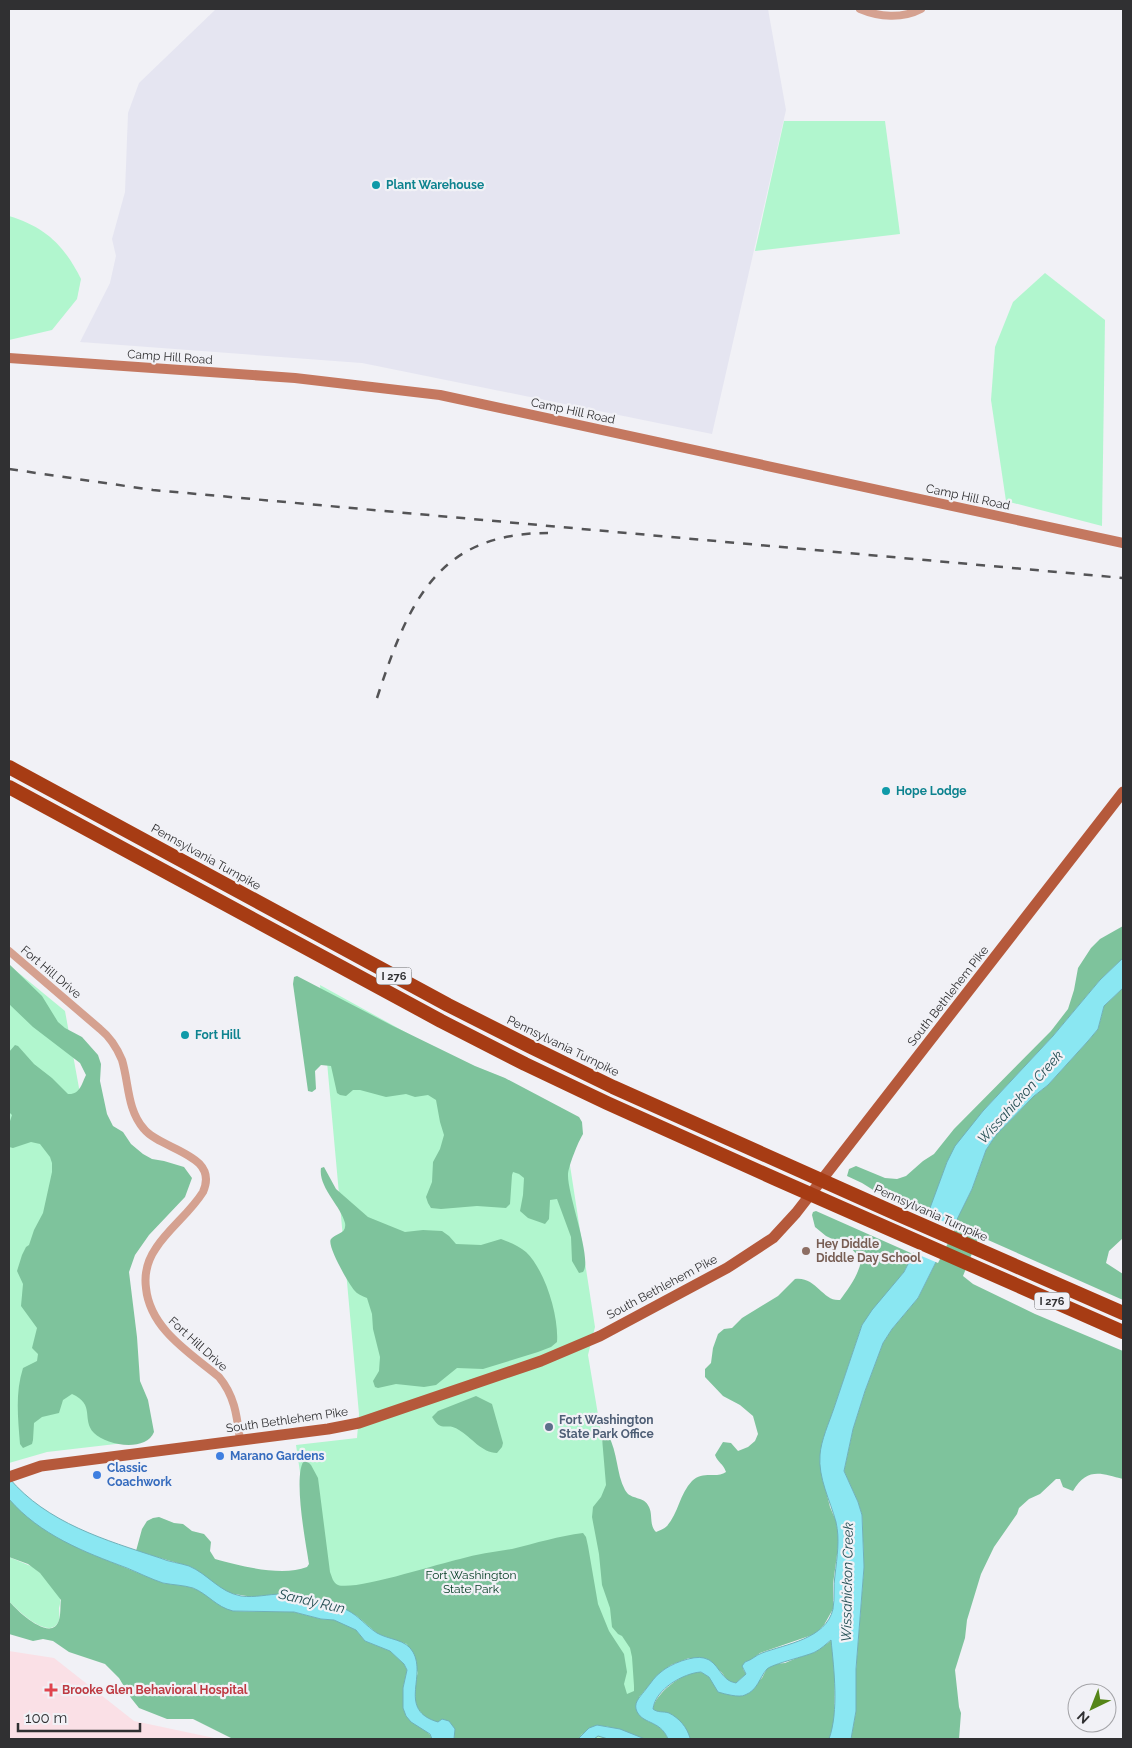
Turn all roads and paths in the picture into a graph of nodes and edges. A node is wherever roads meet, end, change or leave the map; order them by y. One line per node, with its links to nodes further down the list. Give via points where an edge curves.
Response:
1 (860, 9): 2 (street, via 873,15 898,16)
2 (921, 9)
3 (9, 358): 4 (street, Camp Hill Road, via 295,378 440,395)
4 (1123, 543)
5 (9, 767): 9 (highway, Pennsylvania Turnpike / I 276, via 531,1048 789,1166)
6 (9, 787): 10 (highway, I 276, via 500,1051 607,1103)
7 (1123, 794): 11 (main road, South Bethlehem Pike, via 796,1213 773,1238 710,1278 600,1336 541,1361 359,1423)
8 (9, 952): 11 (street, Fort Hill Drive, via 112,1041 122,1060 131,1104 142,1128 203,1168 206,1177 203,1192 148,1261 146,1295 163,1328 219,1377 226,1387 236,1410)
9 (1123, 1312)
10 (1123, 1332)
11 (240, 1440): 12 (main road, South Bethlehem Pike, via 41,1466)
12 (12, 1475)

